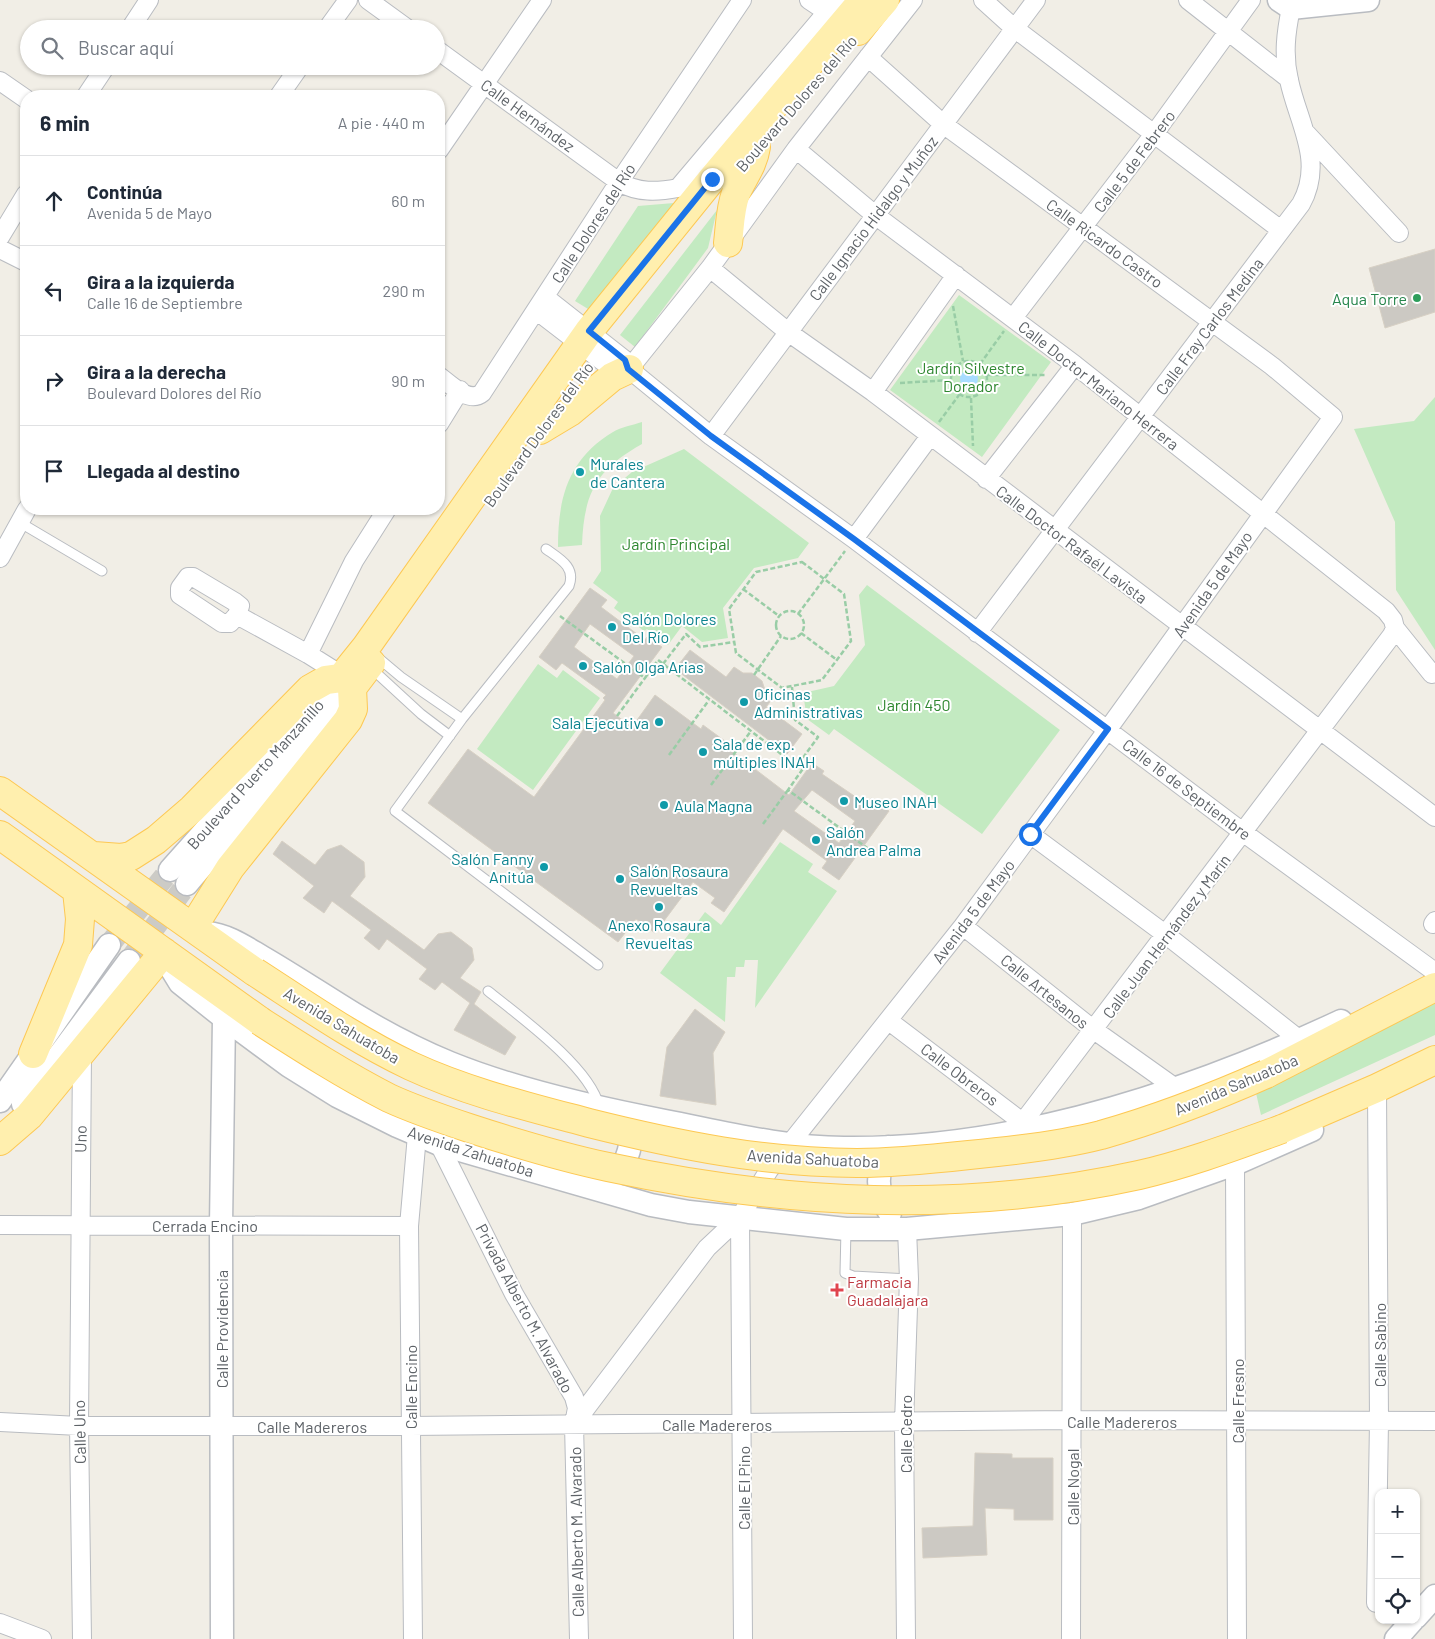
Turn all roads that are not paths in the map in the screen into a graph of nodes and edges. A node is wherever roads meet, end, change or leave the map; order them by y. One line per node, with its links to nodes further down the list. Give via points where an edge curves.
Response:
1 (149, 0): 18 (street)
2 (348, 0): 19 (street)
3 (368, 0): 20 (street)
4 (542, 0): 29 (street)
5 (742, 0): 40 (street, Calle Dolores del Río)
6 (809, 0): 17 (street)
7 (863, 0): 39 (main road, Boulevard Dolores del Río)
8 (885, 0): 37 (main road, Boulevard Dolores del Río)
9 (913, 0): 24 (street)
10 (983, 0): 21 (street)
11 (1036, 0): 21 (street, Calle Ignacio Hidalgo y Muñoz)
12 (1188, 0): 22 (street)
13 (1251, 0): 22 (street, Calle 5 de Febrero)
14 (1368, 0): 15 (street)
15 (1330, 2): 16 (street)
16 (1285, 4): 27 (street, Calle Fray Carlos Medina)
17 (832, 6): 41 (street)
18 (136, 20)
19 (334, 20)
20 (396, 20)
21 (1014, 28): 33 (street, Calle Ignacio Hidalgo y Muñoz); 35 (street)
22 (1229, 33): 27 (street); 35 (street, Calle 5 de Febrero)
23 (445, 55): 29 (street, Calle Hernández)
24 (868, 57): 33 (street, Calle Ricardo Castro); 38 (street)
25 (100, 75): 30 (street)
26 (293, 75): 31 (street)
27 (1288, 79): 34 (street, Calle Fray Carlos Medina)
28 (0, 82): 32 (street)
29 (484, 83): 36 (street); 40 (street, Calle Hernández)
30 (90, 90)
31 (282, 90)
32 (20, 95)
33 (943, 124): 43 (street, Calle Ignacio Hidalgo y Muñoz); 44 (street, Calle Ricardo Castro)
34 (1306, 132): 45 (street, Calle Fray Carlos Medina, via 1312,173 1309,189); 46 (street)
35 (1154, 134): 44 (street, Calle 5 de Febrero); 45 (street)
36 (445, 141)
37 (756, 147): 48 (main road, via 751,168 733,202); 57 (main road, Boulevard Dolores del Río)
38 (796, 149): 43 (street, Calle Doctor Mariano Herrera); 48 (street)
39 (712, 179): 41 (main road); 57 (main road, Boulevard Dolores del Río)
40 (619, 182): 41 (street, Calle Hernández, via 645,192); 53 (street, Calle Dolores del Río)
41 (678, 188)
42 (20, 204): 47 (street)
43 (875, 215): 52 (street, Calle Doctor Mariano Herrera); 56 (street, Calle Ignacio Hidalgo y Muñoz)
44 (1084, 228): 54 (street, Calle 5 de Febrero); 55 (street, Calle Ricardo Castro)
45 (1280, 230): 55 (street, Calle Fray Carlos Medina)
46 (1399, 233)
47 (0, 237)
48 (728, 243): 51 (street)
49 (0, 249): 50 (street)
50 (20, 259)
51 (710, 268): 56 (street, Calle Doctor Rafaél Lavista); 58 (street)
52 (952, 279): 54 (street, Calle Doctor Mariano Herrera); 61 (street)
53 (540, 304): 57 (street, Calle 16 de Septiembre); 62 (street, Calle Dolores del Río, via 482,393 474,396)
54 (1014, 318): 59 (street, Calle Doctor Mariano Herrera)
55 (1213, 322): 64 (street, Calle Fray Carlos Medina); 65 (street, Calle Ricardo Castro, via 1333,417)
56 (788, 332): 61 (street, Calle Doctor Rafaél Lavista); 67 (street, Calle Ignacio Hidalgo y Muñoz)
57 (592, 343): 58 (street, Calle 16 de Septiembre, via 614,370); 66 (main road, Boulevard Dolores del Río); 83 (main road, Boulevard Dolores del Río)
58 (628, 369): 66 (main road, via 612,377 570,412); 67 (street, Calle 16 de Septiembre)
59 (1070, 370): 64 (street, Calle Doctor Mariano Herrera); 69 (street)
60 (445, 380): 62 (street)
61 (875, 388): 68 (street, Calle Doctor Rafaél Lavista)
62 (460, 390): 63 (street)
63 (445, 414)
64 (1141, 418): 70 (street, Calle Doctor Mariano Herrera); 73 (street, Calle Fray Carlos Medina)
65 (1325, 428): 70 (street, Avenida 5 de Mayo)
66 (540, 430): 83 (main road, Boulevard Dolores del Río, via 416,604)
67 (711, 436): 74 (street, Calle 16 de Septiembre)
68 (930, 436): 69 (street, Calle Doctor Rafaél Lavista); 74 (street)
69 (980, 473): 73 (street, Calle Doctor Rafaél Lavista)
70 (1263, 513): 79 (street, Avenida 5 de Mayo); 80 (street, Calle Doctor Mariano Herrera, via 1386,611)
71 (383, 515): 82 (street, via 343,582)
72 (23, 516): 76 (street); 77 (lane)
73 (1056, 531): 79 (street, Calle Doctor Rafaél Lavista); 81 (street, Calle Fray Carlos Medina)
74 (854, 539): 81 (street, Calle 16 de Septiembre)
75 (546, 549): 85 (lane, via 568,565 572,578)
76 (0, 558)
77 (102, 571)
78 (237, 615): 82 (street)
79 (1182, 627): 86 (street, Avenida 5 de Mayo); 87 (street, Calle Doctor Rafaél Lavista)
80 (1395, 628): 84 (street, Calle Doctor Mariano Herrera); 87 (street, Calle Juan Hernández y Marín)
81 (977, 633): 86 (street, Calle 16 de Septiembre)
82 (308, 654): 83 (street)
83 (358, 667): 85 (lane, via 401,677); 88 (lane); 94 (main road, via 310,689 192,809 139,853 121,858); 95 (street, Boulevard Puerto Manzanillo); 98 (main road, via 353,708 348,720 230,868)
84 (1432, 674)
85 (462, 720): 88 (lane)
86 (1108, 729): 91 (street, Calle 16 de Septiembre); 92 (street, Avenida 5 de Mayo)
87 (1319, 731): 90 (street, Calle Doctor Rafaél Lavista); 91 (street, Calle Juan Hernández y Marín)
88 (450, 736): 103 (lane, via 395,811)
89 (0, 791): 94 (main road, Avenida Sahuatoba)
90 (1435, 817)
91 (1244, 833): 99 (street, Calle Juan Hernández y Marín); 104 (street, Calle 16 de Septiembre)
92 (1030, 834): 97 (street, Avenida 5 de Mayo); 99 (street)
93 (0, 835): 96 (main road)
94 (94, 856): 98 (main road, Avenida Sahuatoba)
95 (178, 877)
96 (77, 890): 101 (main road); 112 (main road, via 78,945)
97 (963, 926): 108 (street, Avenida 5 de Mayo); 109 (street, Calle Artesanos)
98 (197, 930): 105 (main road, Avenida Sahuatoba, bridge, via 255,972 370,1045 457,1084 515,1104 660,1141 729,1153 858,1163 1009,1151 1099,1135 1210,1099 1266,1074); 118 (street, via 235,941 355,1014 451,1063)
99 (1165, 934): 109 (street, Calle Juan Hernández y Marín); 110 (street)
100 (109, 945): 112 (street)
101 (168, 954): 107 (street, Avenida Zahuatoba, via 180,983); 111 (main road); 116 (main road, bridge, via 260,1021 391,1099 568,1158 655,1177 792,1196 907,1202 1018,1194 1141,1174)
102 (128, 961): 121 (street)
103 (598, 965)
104 (1435, 972): 110 (street, Avenida Sahuatoba)
105 (1435, 987)
106 (488, 991): 118 (lane, via 586,1079 593,1088)
107 (224, 1018): 122 (street, Avenida Zahuatoba, via 289,1066 337,1096); 133 (street, Calle Providencia)
108 (889, 1021): 120 (street, Calle Obreros); 124 (street, Avenida 5 de Mayo)
109 (1094, 1030): 115 (street, Calle Artesanos); 120 (street, Calle Juan Hernández y Marín)
110 (1300, 1040): 115 (street, Avenida Sahuatoba)
111 (82, 1053): 123 (main road, via 29,1116); 134 (street, Uno)
112 (33, 1054): 117 (street)
113 (1435, 1060): 116 (main road)
114 (1435, 1073): 116 (street)
115 (1177, 1088): 120 (street, Avenida Sahuatoba)
116 (1378, 1094): 127 (street); 143 (street, Calle Sabino)
117 (0, 1101)
118 (599, 1107): 119 (street)
119 (633, 1115): 124 (street); 128 (street, via 630,1149 624,1164 614,1178)
120 (1026, 1125): 126 (street, Avenida Sahuatoba, via 978,1139)
121 (0, 1135)
122 (418, 1135): 125 (street, Avenida Zahuatoba); 135 (street, Calle Encino)
123 (0, 1141)
124 (791, 1143): 126 (street, Avenida Sahuatoba, via 843,1148); 129 (street, Avenida 5 de Mayo)
125 (440, 1144): 128 (street, Avenida Zahuatoba); 145 (street, Privada Alberto M. Alvarado, via 514,1294 574,1397 577,1408)
126 (889, 1146): 137 (street, via 879,1172 881,1198 895,1219)
127 (1235, 1164): 130 (street, via 1139,1198); 142 (street, Calle Fresno)
128 (598, 1190): 131 (street, Avenida Zahuatoba, via 651,1205)
129 (754, 1194): 131 (street, Privada Alberto M. Alvarado)
130 (1072, 1214): 137 (street); 139 (street, Calle Nogal)
131 (740, 1217): 136 (street); 145 (street, Privada Alberto M. Alvarado, via 707,1248); 146 (street, Calle El Pino)
132 (0, 1225): 134 (street, Cerrada Encino)
133 (221, 1225): 134 (street, Cerrada Encino); 135 (street, Cerrada Encino); 148 (street, Calle Providencia)
134 (79, 1226): 147 (street, Calle Uno)
135 (409, 1226): 149 (street, Calle Encino)
136 (846, 1229): 137 (street); 138 (lane, via 845,1273)
137 (907, 1229): 138 (street, Calle Cedro)
138 (908, 1279): 144 (street, Calle Cedro)
139 (1073, 1420): 142 (street, Calle Madereros); 144 (street, Calle Madereros); 162 (street, Calle Nogal)
140 (1435, 1421): 143 (street, Calle Madereros)
141 (0, 1422): 147 (street, Calle Madereros)
142 (1238, 1422): 143 (street, Calle Madereros); 163 (street, Calle Fresno)
143 (1379, 1422): 150 (street, Calle Sabino)
144 (904, 1423): 146 (street, Calle Madereros); 161 (street, Calle Cedro)
145 (574, 1424): 146 (street, Calle Madereros); 149 (street, Calle Madereros); 159 (street, Calle Alberto M. Alvarado)
146 (743, 1424): 160 (street, Calle El Pino)
147 (79, 1426): 148 (street, Calle Madereros); 156 (street, Calle Uno)
148 (222, 1426): 149 (street, Calle Madereros); 157 (street, Calle Providencia)
149 (410, 1426): 158 (street, Calle Encino)
150 (1376, 1579)
151 (1435, 1596): 152 (street)
152 (1420, 1613)
153 (0, 1623): 155 (street)
154 (1409, 1624): 164 (street)
155 (42, 1639)
156 (82, 1639)
157 (222, 1639)
158 (413, 1639)
159 (578, 1639)
160 (743, 1639)
161 (906, 1639)
162 (1071, 1639)
163 (1237, 1639)
164 (1396, 1639)

